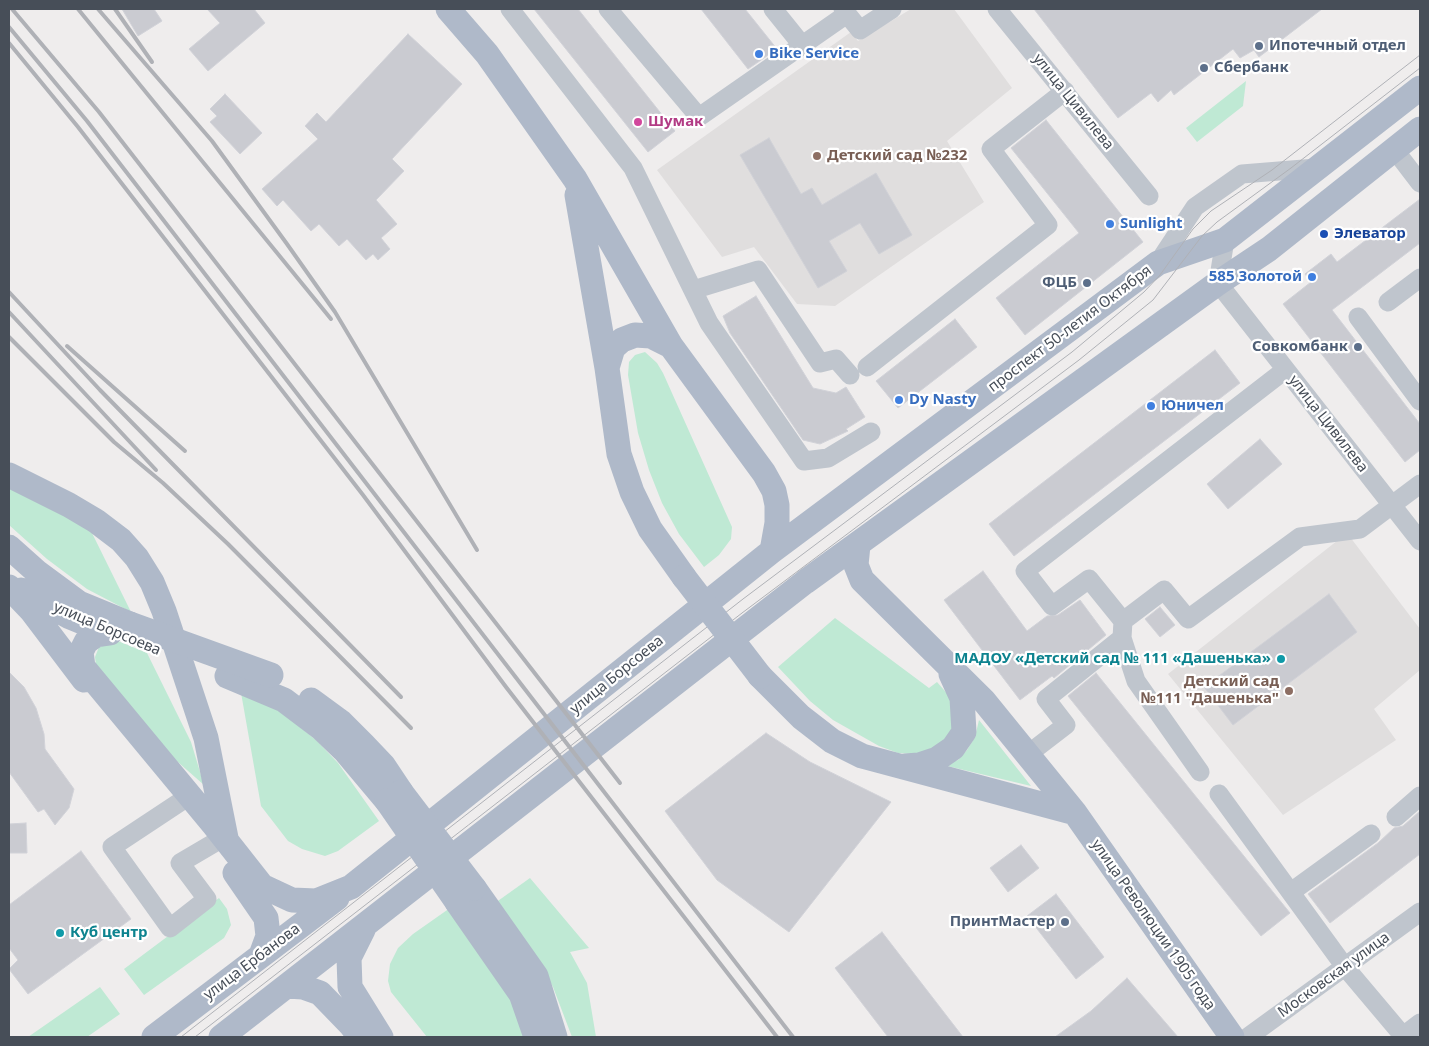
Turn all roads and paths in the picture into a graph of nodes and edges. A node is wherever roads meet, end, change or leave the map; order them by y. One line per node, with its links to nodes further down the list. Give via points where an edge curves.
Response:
1 (448, 9): 14 (main road, улица Революции 1905 года, via 487,54)
2 (510, 9): 21 (street, via 633,168)
3 (608, 9): 8 (street, via 700,117)
4 (773, 9): 8 (street)
5 (892, 9): 7 (street, via 860,30)
6 (997, 9): 10 (street, улица Цивилева)
7 (845, 11): 8 (street)
8 (802, 45)
9 (1420, 88): 13 (main road, проспект 50-летия Октября)
10 (1065, 92): 16 (street, улица Цивилева); 21 (street, via 991,149 1048,225 858,371 836,359 820,363 758,270)
11 (1420, 129): 12 (main road)
12 (1394, 149): 15 (street); 20 (main road, via 1270,249)
13 (1316, 168): 17 (main road, проспект 50-летия Октября); 18 (street, via 1242,174 1195,207)
14 (575, 179): 24 (main road, улица Революции 1905 года); 25 (main road, улица Революции 1905 года)
15 (1420, 183)
16 (1149, 196)
17 (1225, 240): 18 (main road, проспект 50-летия Октября); 20 (street)
18 (1158, 263): 32 (main road, проспект 50-летия Октября)
19 (1420, 278): 22 (street)
20 (1218, 283): 26 (street, улица Цивилева); 34 (main road)
21 (693, 290): 28 (street, via 709,323 804,461 828,458)
22 (1388, 302)
23 (1358, 317): 27 (street)
24 (671, 346): 25 (main road, улица Революции 1905 года, via 651,336 636,335 622,340 613,348); 36 (main road, улица Революции 1905 года, via 774,491 777,523)
25 (607, 368): 45 (main road, улица Революции 1905 года, bridge, via 619,454 632,492 650,529 684,577 760,676 800,717 832,741 862,756)
26 (1286, 370): 31 (street, улица Цивилева); 41 (street, via 1025,572 1052,606 1089,579)
27 (1420, 401)
28 (871, 432)
29 (9, 475): 54 (main road, улица Борсоева, via 96,521 121,540 152,582 206,738)
30 (1420, 484): 31 (street)
31 (1393, 506): 33 (street, улица Цивилева); 41 (street, via 1360,529 1300,537 1188,619 1164,590)
32 (823, 515): 36 (main road, улица Борсоева)
33 (1420, 541)
34 (858, 545): 37 (main road, via 856,565); 39 (main road)
35 (9, 547): 42 (main road, улица Борсоева, via 37,572)
36 (772, 551): 55 (main road, улица Борсоева)
37 (862, 580): 39 (main road, via 834,575); 43 (main road, улица Революции 1905 года)
38 (9, 581): 42 (main road, улица Борсоева, via 70,617)
39 (805, 582): 59 (main road)
40 (9, 587): 50 (main road, улица Борсоева)
41 (1123, 630): 44 (street, via 1046,699 1066,726); 46 (street, via 1136,681)
42 (121, 632): 49 (main road, улица Борсоева, via 284,700 321,728); 49 (main road, bridge, via 271,675 341,722 383,765); 54 (main road, via 96,635 86,642 81,652 83,667)
43 (948, 667): 44 (main road, улица Революции 1905 года, via 984,701); 45 (main road, улица Революции 1905 года, via 962,698 964,732 953,748 937,759)
44 (1028, 755): 51 (main road, улица Революции 1905 года)
45 (899, 767): 51 (main road, улица Революции 1905 года)
46 (1200, 772)
47 (1219, 794): 56 (street)
48 (1420, 796): 52 (street)
49 (394, 797): 57 (main road, bridge)
50 (183, 800): 54 (main road, улица Борсоева); 54 (street, via 112,847 170,928 207,899 180,863)
51 (1075, 813): 72 (main road, улица Революции 1905 года)
52 (1396, 817)
53 (1372, 834): 56 (street)
54 (218, 836): 55 (main road, улица Борсоева, via 262,886 292,900 316,901); 60 (main road, улица Борсоева, via 266,918 268,936)
55 (351, 887): 60 (main road, улица Ербанова)
56 (1291, 892): 61 (street)
57 (466, 895): 70 (main road, via 521,994); 71 (main road, via 536,976)
58 (1420, 912): 61 (street, Московская улица)
59 (366, 924): 62 (main road); 63 (main road, via 349,958 350,987)
60 (261, 956): 65 (main road, улица Ербанова)
61 (1345, 967): 73 (street, Московская улица); 74 (street)
62 (287, 986): 66 (main road); 67 (main road, via 320,993)
63 (366, 1012): 68 (main road); 69 (main road)
64 (1420, 1023): 74 (street)
65 (154, 1037)
66 (221, 1037)
67 (360, 1037)
68 (381, 1037)
69 (391, 1037)
70 (536, 1037)
71 (555, 1037)
72 (1232, 1037)
73 (1248, 1037)
74 (1404, 1037)

